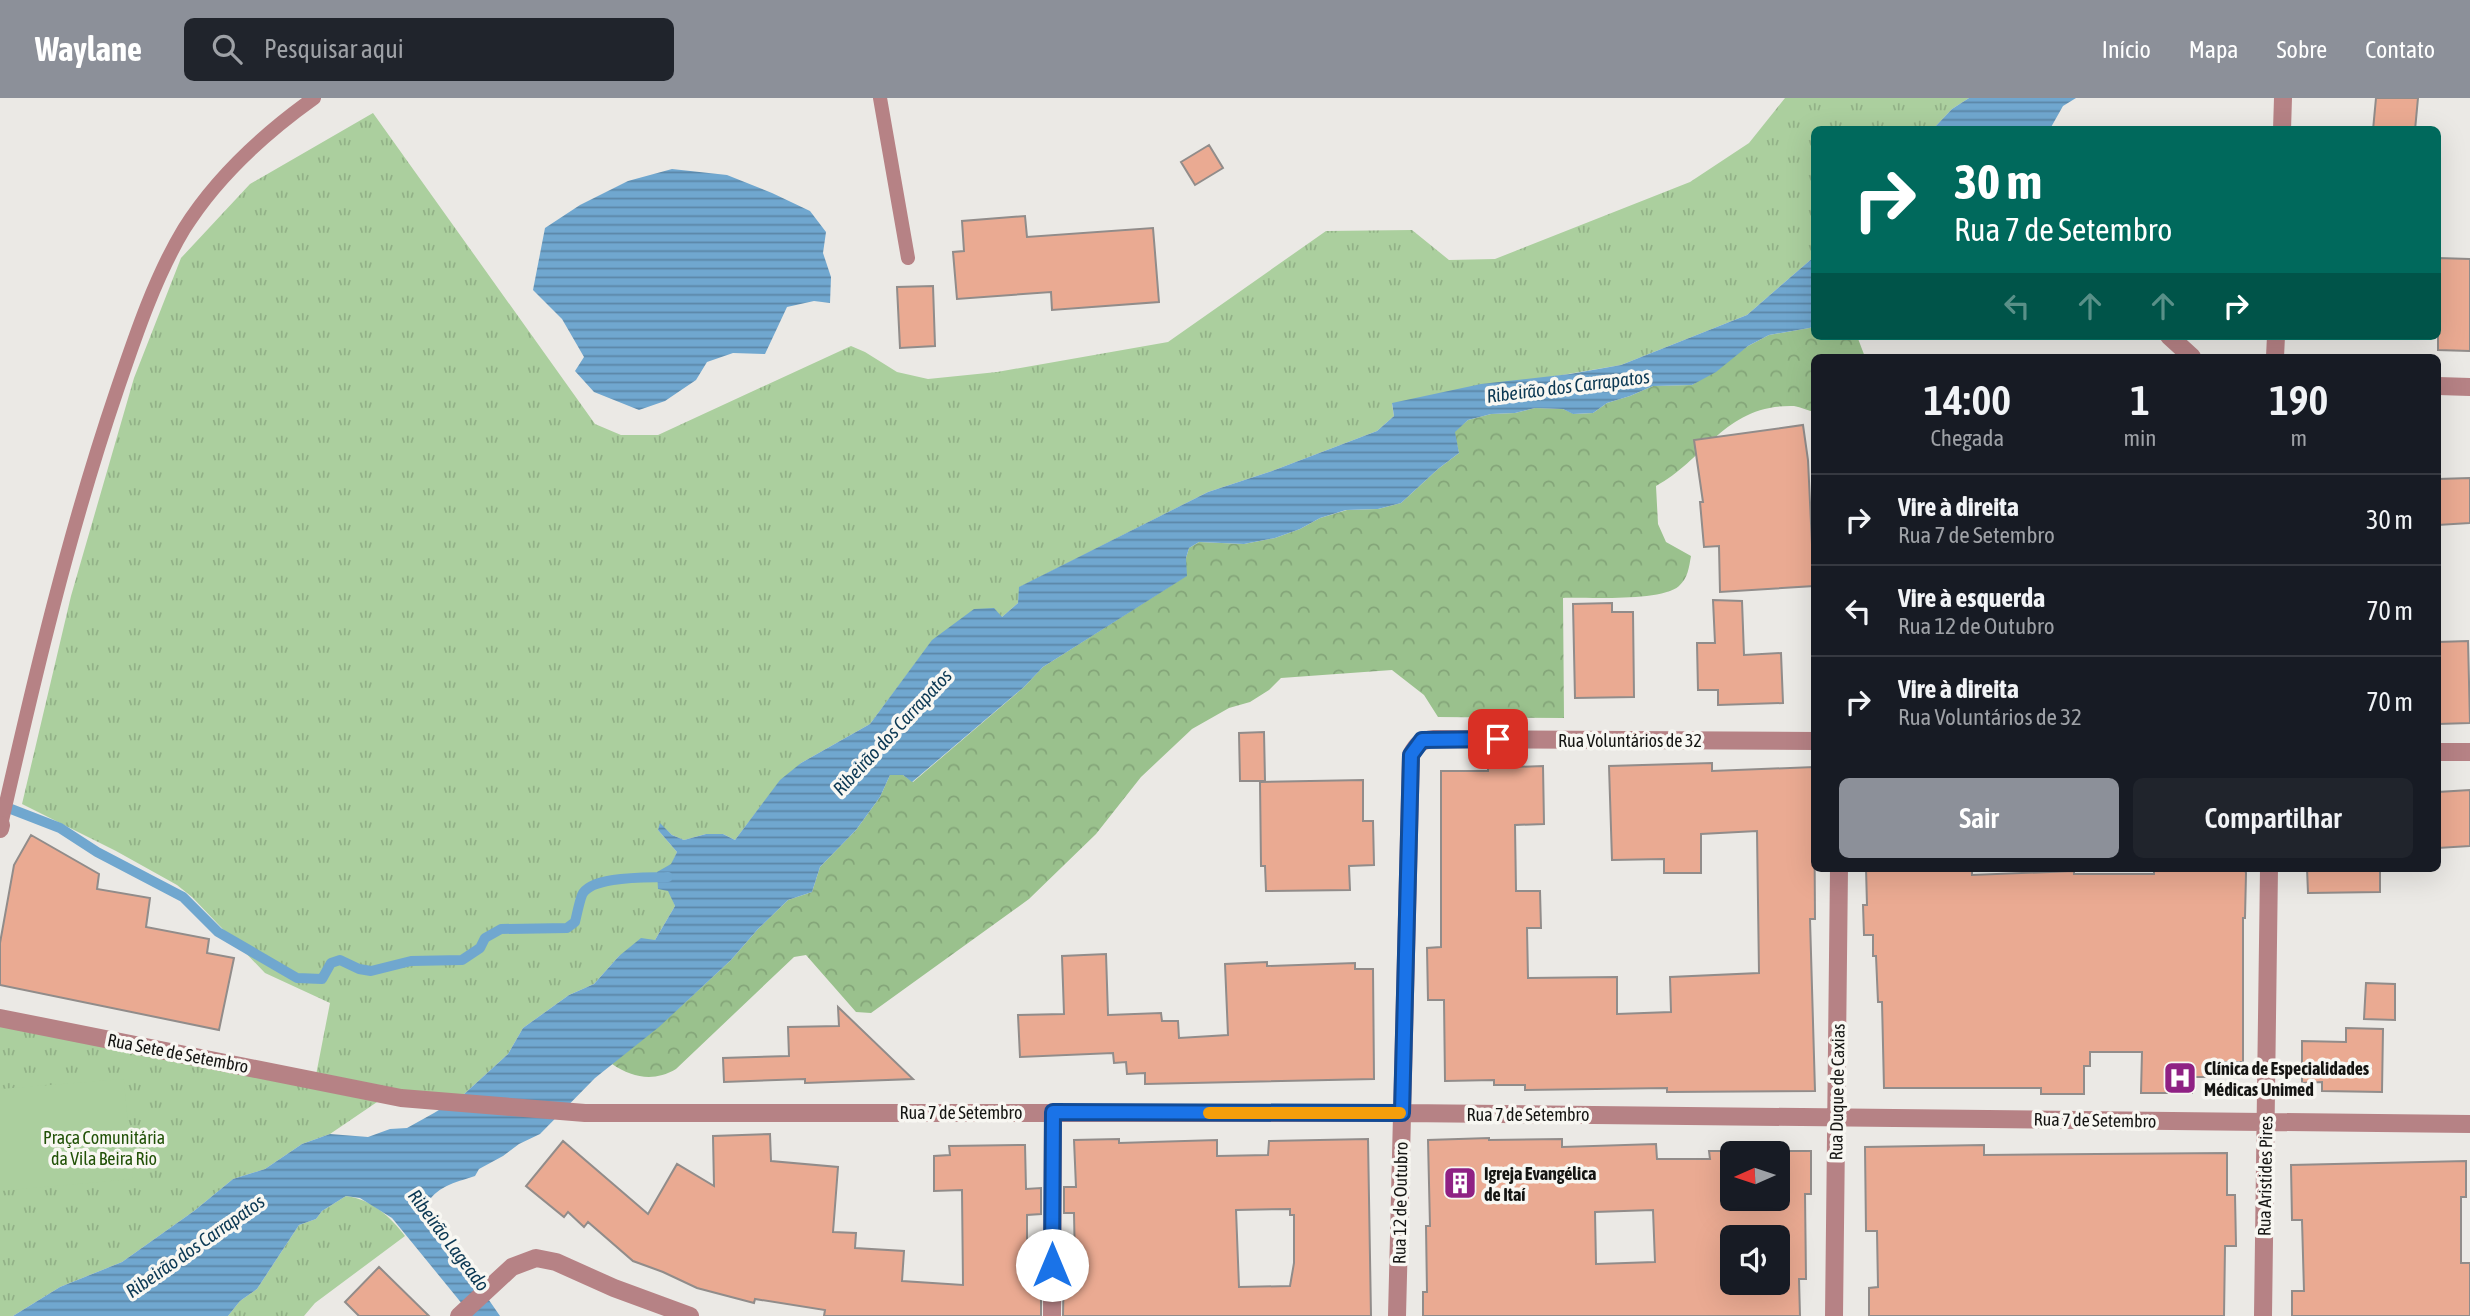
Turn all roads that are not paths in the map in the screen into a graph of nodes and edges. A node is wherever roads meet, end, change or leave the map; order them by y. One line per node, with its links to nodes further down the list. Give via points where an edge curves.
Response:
1 (314, 98): 14 (lane, via 218,182 184,230 145,309 90,469)
2 (880, 98): 5 (lane)
3 (2283, 98): 4 (street)
4 (2282, 126)
5 (908, 258)
6 (2173, 340): 7 (street)
7 (2189, 354)
8 (2441, 386): 9 (street)
9 (2470, 387)
10 (1811, 741): 13 (street, Rua Voluntários de 32, via 1434,739 1422,740)
11 (2441, 752): 12 (street)
12 (2470, 752)
13 (1411, 755): 20 (street, Rua 12 de Outubro)
14 (1, 826)
15 (1839, 872): 21 (street, Rua Duque de Caxias)
16 (2269, 872): 22 (street, Rua Aristides Pires)
17 (0, 1017): 18 (street, Rua Sete de Setembro, via 401,1098)
18 (438, 1101): 19 (street, Rua 7 de Setembro, via 585,1113)
19 (1053, 1112): 20 (street, Rua 7 de Setembro); 26 (street)
20 (1402, 1113): 21 (street, Rua 7 de Setembro); 27 (street, Rua 12 de Outubro)
21 (1838, 1116): 22 (street, Rua 7 de Setembro); 28 (street, Rua Duque de Caxias)
22 (2266, 1122): 23 (street, Rua 7 de Setembro); 29 (street, Rua Aristides Pires)
23 (2470, 1124)
24 (459, 1315): 25 (street, via 512,1266 537,1258)
25 (690, 1316)
26 (1052, 1316)
27 (1398, 1316)
28 (1834, 1316)
29 (2263, 1316)

